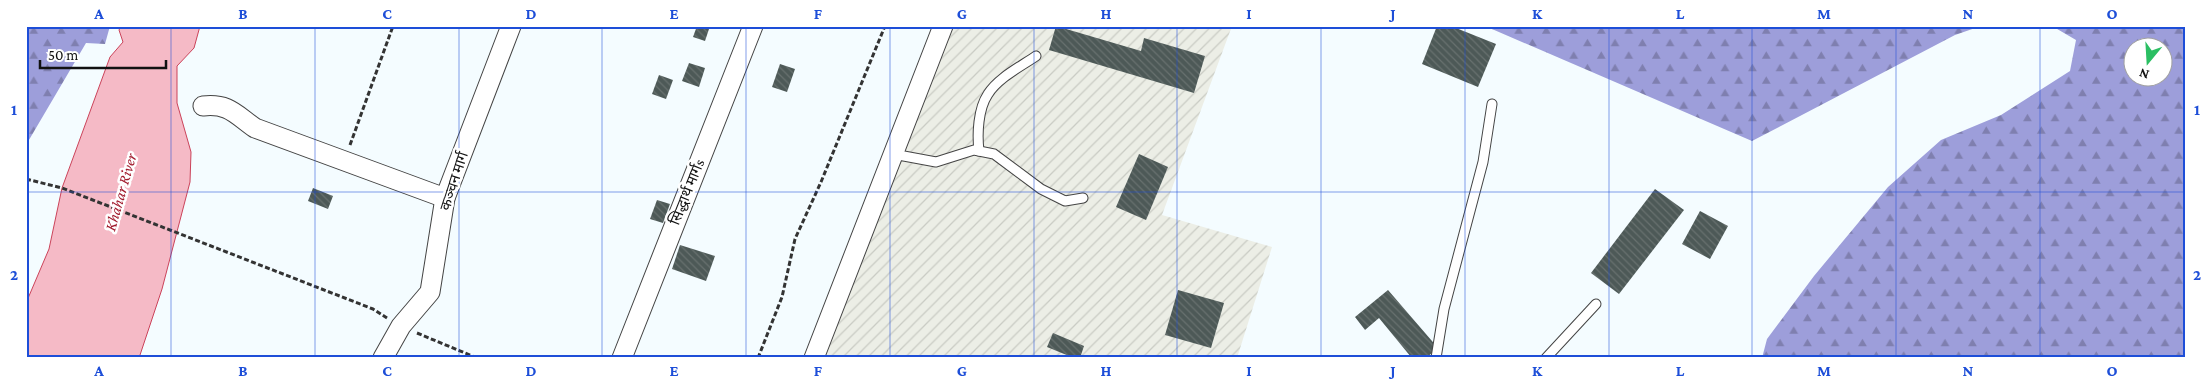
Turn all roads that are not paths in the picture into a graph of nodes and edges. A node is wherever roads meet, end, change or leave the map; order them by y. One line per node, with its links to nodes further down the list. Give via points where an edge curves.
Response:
1 (511, 26): 9 (street, कञ्चन मार्ग)
2 (752, 26): 13 (street, सिद्धार्थ मार्गs)
3 (943, 26): 8 (street)
4 (1036, 56): 7 (lane, via 987,95 978,129)
5 (1492, 104): 15 (lane, via 1483,162 1444,309)
6 (203, 106): 9 (street, via 214,105 236,112 255,128)
7 (979, 151): 8 (lane, via 936,162); 10 (lane, via 994,154 1040,189 1065,200)
8 (893, 154): 14 (street)
9 (445, 198): 12 (street, कञ्चन मार्ग, via 430,292 401,326)
10 (1083, 198)
11 (1596, 304): 16 (lane)
12 (383, 358)
13 (622, 358)
14 (814, 358)
15 (1436, 358)
16 (1546, 358)

